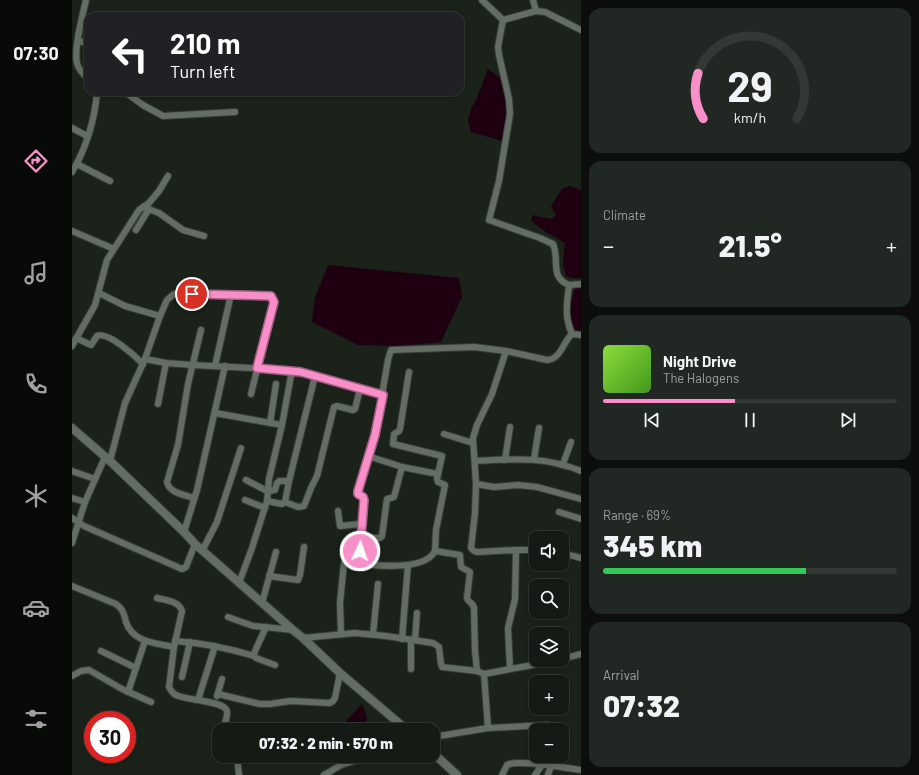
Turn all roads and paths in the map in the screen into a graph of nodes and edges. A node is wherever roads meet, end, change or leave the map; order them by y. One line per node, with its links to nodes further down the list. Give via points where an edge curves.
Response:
1 (86, 0): 7 (street)
2 (482, 0): 5 (street)
3 (534, 0): 4 (street)
4 (536, 11): 5 (street); 6 (street, via 545,12)
5 (502, 20): 25 (street, via 498,55 509,99 510,114 499,181 489,220 553,244 558,277)
6 (581, 30)
7 (78, 41): 8 (street); 9 (street, via 76,60)
8 (84, 42)
9 (84, 75)
10 (96, 96): 14 (street)
11 (131, 96): 12 (street, via 163,116)
12 (235, 112)
13 (72, 128): 14 (street)
14 (87, 136): 15 (street)
15 (77, 164): 16 (street); 18 (street)
16 (72, 172)
17 (168, 176): 19 (street)
18 (110, 181)
19 (146, 208): 20 (street); 22 (street, via 186,231); 23 (street, via 139,210)
20 (136, 230)
21 (72, 231): 23 (street)
22 (204, 236)
23 (114, 249): 26 (street, via 108,260)
24 (581, 284): 25 (street)
25 (569, 285): 30 (street, via 567,318)
26 (99, 293): 28 (street, via 126,306); 32 (street)
27 (231, 294): 28 (street, via 174,294 166,300); 38 (street); 40 (street, via 266,295 274,299)
28 (160, 316): 35 (street)
29 (200, 330): 37 (street)
30 (572, 334): 31 (street); 34 (street, via 559,355 552,360)
31 (581, 335)
32 (76, 338): 33 (street); 35 (street, via 91,345 97,336 101,335 123,345)
33 (72, 346)
34 (506, 351): 47 (street, via 474,347 391,350); 57 (street, via 492,394 477,425)
35 (144, 361): 36 (street); 60 (street, via 126,403)
36 (166, 363): 37 (street); 48 (street)
37 (192, 365): 38 (street); 75 (street, via 178,445 167,482 173,490)
38 (215, 366): 39 (street)
39 (225, 366): 40 (street); 49 (street)
40 (257, 368): 41 (street); 46 (street)
41 (292, 370): 43 (street); 51 (street)
42 (409, 372): 68 (street, via 400,429 394,434 393,444 442,456)
43 (315, 376): 45 (street); 71 (street)
44 (276, 384): 50 (street)
45 (360, 389): 47 (street); 80 (street, via 356,409 334,407 317,476 304,506 298,507)
46 (251, 394)
47 (383, 395): 59 (street)
48 (158, 404)
49 (215, 413): 50 (street); 75 (street)
50 (270, 423): 51 (street)
51 (282, 425): 73 (street)
52 (510, 427): 62 (street)
53 (72, 428): 60 (main road)
54 (539, 428): 61 (street)
55 (444, 434): 57 (street)
56 (571, 442): 64 (street)
57 (473, 443): 63 (street)
58 (241, 448): 94 (street, via 217,522)
59 (368, 456): 65 (street); 86 (street, via 358,491 364,500)
60 (108, 459): 69 (street); 87 (main road)
61 (534, 459): 62 (street); 64 (street)
62 (504, 460): 63 (street)
63 (475, 461): 72 (street)
64 (564, 464): 67 (street)
65 (402, 467): 68 (street); 88 (street, via 394,497 387,499 382,536)
66 (72, 471): 69 (street)
67 (581, 471)
68 (438, 474): 95 (street, via 437,481 445,485)
69 (95, 479): 79 (street)
70 (246, 480): 73 (street)
71 (289, 481): 73 (street, via 279,481 275,490); 80 (street)
72 (476, 484): 76 (street, via 494,487 537,487); 92 (street, via 472,550)
73 (267, 491): 78 (street)
74 (72, 498): 79 (street)
75 (194, 498): 87 (street)
76 (581, 499)
77 (245, 500): 81 (street)
78 (267, 501): 80 (street, via 282,504); 81 (street)
79 (85, 502): 85 (street)
80 (285, 502)
81 (265, 508): 102 (street)
82 (338, 511): 86 (street, via 338,525)
83 (559, 512): 84 (street)
84 (581, 519)
85 (75, 520): 89 (street); 90 (street, via 182,569 186,567)
86 (361, 524): 88 (street)
87 (184, 532): 90 (main road)
88 (360, 537): 99 (street)
89 (72, 543)
90 (195, 544): 94 (main road)
91 (304, 547): 101 (street, via 298,580)
92 (516, 550): 93 (street); 128 (street, via 515,599 508,628)
93 (529, 550)
94 (202, 551): 102 (main road)
95 (434, 551): 100 (street, via 432,556 424,561); 129 (street, via 459,554 461,567 470,572 467,598 474,608)
96 (276, 552): 101 (street)
97 (569, 555): 98 (street)
98 (581, 558)
99 (359, 564): 100 (street); 111 (street, via 344,563 340,603)
100 (408, 565): 114 (street)
101 (269, 576): 106 (street)
102 (238, 583): 106 (main road)
103 (378, 584): 112 (street)
104 (72, 586): 116 (street, via 118,605 123,611 130,631)
105 (157, 598): 118 (street, via 182,608)
106 (262, 603): 110 (main road)
107 (417, 613): 115 (street)
108 (228, 617): 109 (street, via 248,625)
109 (266, 628): 110 (street); 122 (street)
110 (293, 630): 113 (main road)
111 (341, 634): 112 (street); 113 (street)
112 (374, 634): 114 (street)
113 (303, 638): 130 (main road)
114 (402, 638): 115 (street)
115 (413, 640): 127 (street); 129 (street, via 437,645 442,667)
116 (145, 641): 118 (street); 126 (street)
117 (190, 642): 118 (street); 119 (street); 133 (street)
118 (174, 644): 137 (street, via 169,687 179,697)
119 (215, 646): 122 (street); 137 (street)
120 (101, 651): 126 (street)
121 (581, 654): 123 (street)
122 (254, 656): 124 (street)
123 (569, 657)
124 (275, 665)
125 (529, 666): 128 (street)
126 (136, 668): 135 (street)
127 (411, 669)
128 (510, 669): 131 (street)
129 (476, 671): 131 (street)
130 (340, 672): 136 (street, via 335,698 330,703 290,701 260,704); 141 (main road)
131 (484, 674): 143 (street)
132 (72, 676): 135 (street, via 89,670)
133 (182, 677)
134 (222, 679): 136 (street)
135 (128, 692): 138 (street)
136 (218, 694): 139 (street)
137 (198, 700): 139 (street)
138 (152, 702)
139 (215, 704): 140 (street, via 226,710)
140 (225, 723)
141 (400, 723)
142 (529, 726): 143 (street)
143 (488, 728): 144 (street)
144 (440, 736)
145 (440, 759): 154 (main road)
146 (238, 763): 152 (street)
147 (347, 763): 153 (street)
148 (551, 763): 150 (street)
149 (542, 765): 150 (street); 155 (street, via 510,764); 156 (street)
150 (551, 766): 151 (street); 157 (street)
151 (581, 770)
152 (239, 775)
153 (324, 775)
154 (457, 775)
155 (502, 775)
156 (535, 775)
157 (548, 775)

